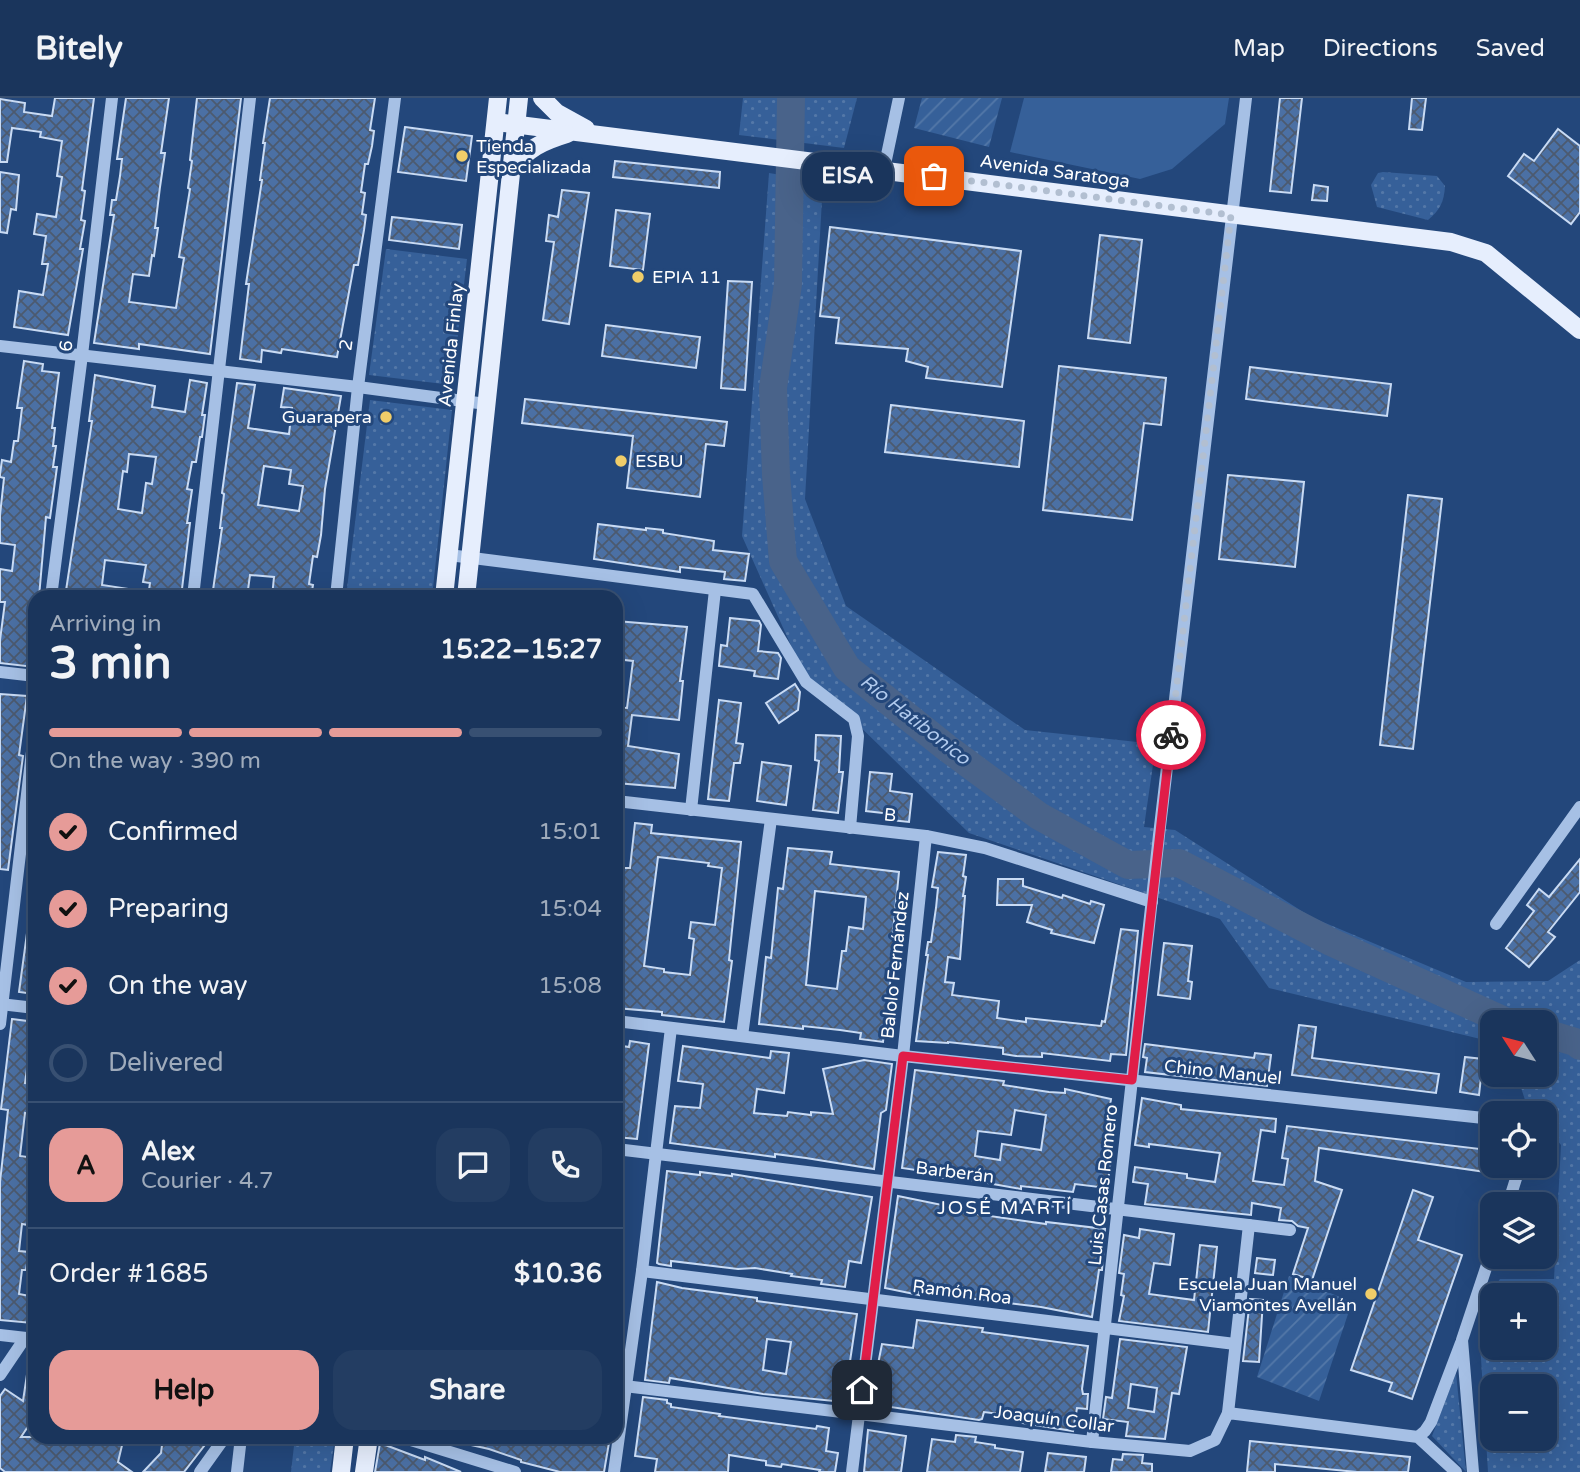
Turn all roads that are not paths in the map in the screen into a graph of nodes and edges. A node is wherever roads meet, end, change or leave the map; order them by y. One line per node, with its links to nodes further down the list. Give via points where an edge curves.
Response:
1 (112, 98): 18 (street, 6)
2 (250, 98): 19 (street)
3 (395, 98): 20 (street, 2)
4 (498, 98): 9 (main road, Avenida Finlay)
5 (519, 98): 10 (main road)
6 (542, 98): 12 (main road, via 557,113)
7 (899, 98): 14 (street)
8 (1246, 98): 15 (street, Luis Casas Romero)
9 (496, 122): 10 (main road, Avenida Saratoga); 21 (main road, Avenida Finlay)
10 (517, 125): 11 (main road, Avenida Saratoga); 13 (main road)
11 (574, 132): 12 (main road, Avenida Saratoga); 13 (main road, via 541,142)
12 (596, 135): 14 (main road, Avenida Saratoga)
13 (511, 169): 22 (main road)
14 (884, 169): 15 (main road, Avenida Saratoga)
15 (1231, 215): 16 (main road, Avenida Saratoga, via 1451,242 1486,253); 40 (street, Luis Casas Romero)
16 (1580, 330)
17 (0, 346): 18 (street)
18 (82, 355): 19 (street); 25 (street, 6)
19 (218, 371): 20 (street); 26 (street)
20 (358, 387): 21 (street); 27 (street, 2)
21 (467, 402): 22 (street); 23 (main road, Avenida Finlay)
22 (486, 404): 24 (main road)
23 (449, 555): 24 (street); 28 (main road, Avenida Finlay)
24 (471, 559): 29 (main road); 30 (street)
25 (52, 590)
26 (194, 590)
27 (337, 590)
28 (445, 590)
29 (467, 590)
30 (715, 590): 36 (street); 38 (street, via 753,594 806,682 854,719 859,736)
31 (0, 672): 32 (street)
32 (28, 675)
33 (28, 783): 42 (street)
34 (623, 802): 36 (street, B)
35 (1580, 807): 41 (street)
36 (691, 810): 37 (street, B)
37 (771, 820): 38 (street, B); 47 (street)
38 (850, 828): 39 (street, B)
39 (926, 836): 40 (street, B, via 985,848); 48 (street, Balolo Fernández)
40 (1152, 902): 49 (street, Luis Casas Romero)
41 (1496, 924)
42 (1, 1004): 43 (street); 45 (street)
43 (28, 1007)
44 (623, 1022): 46 (street, Chino Manuel)
45 (0, 1024)
46 (671, 1028): 47 (street, Chino Manuel); 52 (street)
47 (742, 1036): 48 (street, Chino Manuel)
48 (903, 1056): 49 (street, Chino Manuel); 53 (street, Balolo Fernández)
49 (1132, 1080): 50 (street, Chino Manuel); 54 (street, Luis Casas Romero)
50 (1480, 1118)
51 (623, 1150): 52 (street, Barberán)
52 (656, 1154): 53 (street, Barberán); 58 (street)
53 (888, 1181): 54 (street, Barberán); 59 (street, Balolo Fernández)
54 (1118, 1209): 55 (street, Barberán); 60 (street, Luis Casas Romero)
55 (1250, 1224): 56 (street, Barberán); 65 (street)
56 (1290, 1230)
57 (1486, 1269): 63 (street)
58 (642, 1271): 59 (street, Ramón Roa); 67 (street)
59 (874, 1298): 60 (street, Ramón Roa); 69 (street, Balolo Fernández)
60 (1105, 1328): 65 (street, Ramón Roa); 72 (street, Luis Casas Romero)
61 (0, 1335): 62 (street)
62 (28, 1339)
63 (1462, 1339): 71 (street, via 1430,1422); 88 (street)
64 (28, 1341): 66 (street)
65 (1235, 1344): 70 (street)
66 (0, 1374)
67 (623, 1380)
68 (623, 1386): 69 (street, Joaquín Collar)
69 (859, 1413): 72 (street, Joaquín Collar); 86 (street, Balolo Fernández)
70 (1228, 1413): 71 (street); 72 (street, Joaquín Collar, via 1215,1440 1190,1451)
71 (1418, 1437): 79 (street)
72 (1092, 1442)
73 (220, 1444): 80 (street)
74 (240, 1444): 81 (street)
75 (344, 1444): 82 (main road)
76 (368, 1444): 83 (main road)
77 (424, 1444): 84 (street)
78 (617, 1444): 85 (street)
79 (1445, 1466): 87 (street)
80 (200, 1472)
81 (237, 1472)
82 (341, 1472)
83 (364, 1472)
84 (515, 1472)
85 (614, 1472)
86 (852, 1472)
87 (1456, 1472)
88 (1474, 1472)

